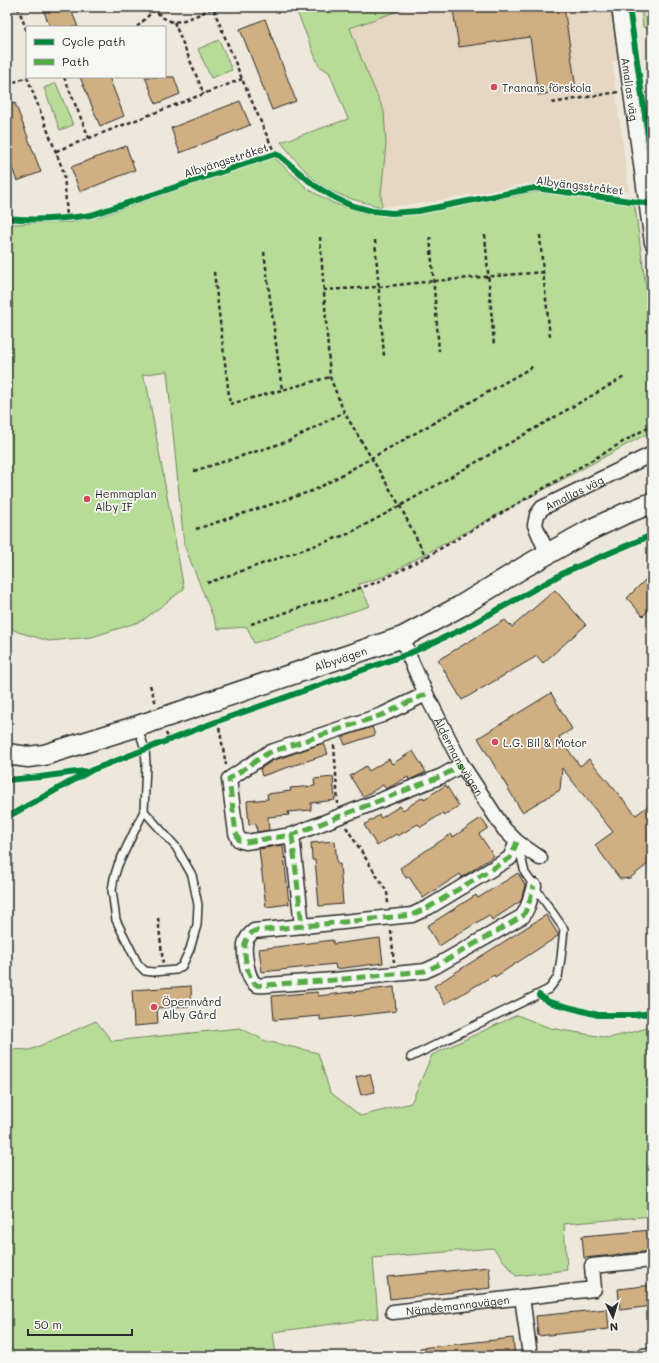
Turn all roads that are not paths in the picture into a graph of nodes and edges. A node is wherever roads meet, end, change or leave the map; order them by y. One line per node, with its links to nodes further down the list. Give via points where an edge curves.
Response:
1 (619, 7): 2 (street, Amalias väg)
2 (652, 243)
3 (652, 454): 5 (street, Amalias väg, via 542,508 535,525)
4 (652, 503): 5 (street, Albyvägen, via 590,530)
5 (548, 555): 6 (street, Albyvägen)
6 (402, 637): 7 (street, Åldermansvägen); 8 (street, Albyvägen)
7 (426, 694): 10 (street, Åldermansvägen); 12 (street, via 382,715 268,753 229,779 239,840 246,842)
8 (138, 726): 9 (street, Albyvägen, via 44,755 28,757); 11 (lane, via 145,749)
9 (7, 754)
10 (462, 765): 12 (street, via 442,776); 13 (street, Åldermansvägen, via 504,829)
11 (144, 811): 11 (lane, via 176,846 192,875 198,905 197,925 190,949 182,966 176,970 145,971 138,964 116,920 112,890 114,878)
12 (292, 836): 16 (street)
13 (517, 842): 14 (street, Åldermansvägen); 15 (lane, via 525,873); 16 (street, via 510,858 412,915)
14 (540, 858)
15 (534, 886): 16 (street, via 523,916 425,971 256,985 248,973 245,943 249,935 254,931); 17 (lane, via 564,929 558,977 549,989)
16 (302, 926)
17 (411, 1057)
18 (652, 1260): 19 (street, Nämdemannavägen, via 592,1266 594,1289)
19 (522, 1297): 20 (street, Nämdemannavägen); 22 (street, Nämdemannavägen)
20 (393, 1312)
21 (652, 1355): 23 (street)
22 (530, 1356)
23 (643, 1356)

